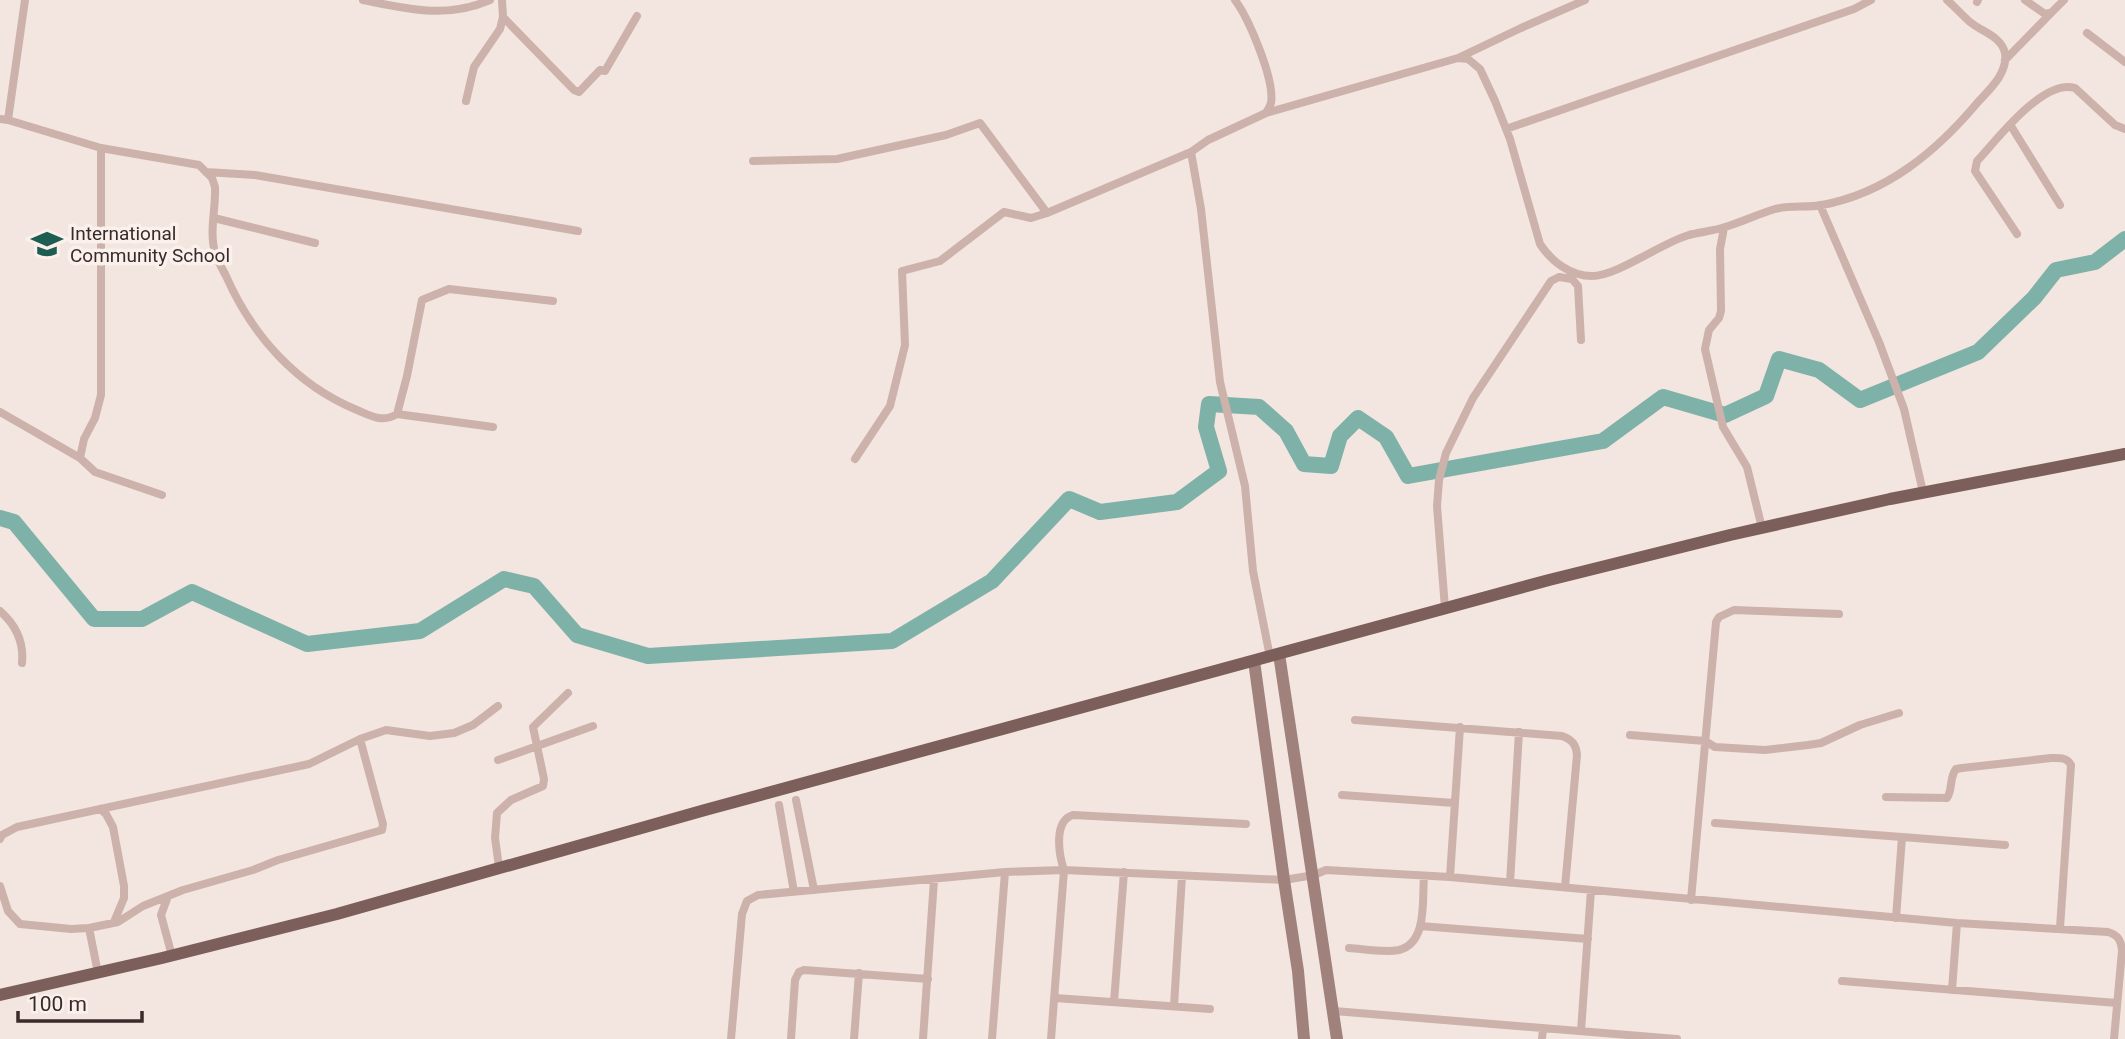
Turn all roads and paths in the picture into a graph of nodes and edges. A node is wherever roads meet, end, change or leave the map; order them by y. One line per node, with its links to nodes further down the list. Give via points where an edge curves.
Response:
1 (25, 0): 20 (street)
2 (363, 0): 3 (street, via 422,12 472,8)
3 (489, 0)
4 (502, 0): 13 (street)
5 (1236, 0): 19 (street, via 1246,14 1267,75 1271,102)
6 (1585, 0): 15 (street)
7 (1871, 0): 23 (street)
8 (1947, 0): 16 (street, via 1998,40)
9 (2025, 0): 11 (street, via 2045,13)
10 (2064, 0): 11 (street)
11 (2052, 12): 16 (street)
12 (637, 16): 13 (street, via 605,71 579,92)
13 (503, 17): 18 (street, via 474,68)
14 (2087, 33): 17 (street)
15 (1458, 58): 19 (street); 23 (street, via 1480,69)
16 (2005, 60): 28 (street, via 1996,82 1954,130 1911,166 1875,188)
17 (2125, 62)
18 (466, 101)
19 (1266, 113): 25 (street)
20 (4, 120): 24 (street)
21 (2011, 126): 22 (street, via 2038,99 2069,86); 29 (street); 34 (street, via 1977,161 1975,171)
22 (2125, 129)
23 (1506, 130): 32 (street, via 1540,244 1547,256 1575,273 1593,276 1612,271 1665,244)
24 (101, 148): 27 (street, via 186,161 199,164); 42 (street, via 102,395)
25 (1191, 152): 30 (street); 50 (street, via 1220,382 1245,486 1253,571)
26 (752, 161): 30 (street, via 837,159 980,123)
27 (206, 172): 31 (street, via 215,187); 33 (street, via 255,175)
28 (1820, 205): 32 (street, via 1777,209); 44 (street, via 1904,409)
29 (2060, 205)
30 (1047, 213): 43 (street, via 1031,218 1004,212 940,261 902,271 905,345 890,405)
31 (214, 218): 35 (street); 39 (street, via 214,250 236,300 272,351 306,382 340,403 374,418 389,419)
32 (1724, 228): 46 (street, via 1721,311 1709,330 1705,349 1723,427 1747,467)
33 (578, 230)
34 (2017, 234)
35 (315, 243)
36 (553, 300): 39 (street, via 449,289 422,300)
37 (1581, 340): 47 (street, via 1578,286 1566,276 1559,277 1473,397 1446,453 1439,480 1437,526)
38 (0, 412): 42 (street)
39 (397, 414): 40 (street)
40 (493, 427)
41 (2125, 454): 44 (main road)
42 (80, 458): 45 (street, via 95,472)
43 (855, 459)
44 (1923, 492): 46 (main road)
45 (162, 495)
46 (1762, 528): 47 (main road)
47 (1445, 608): 50 (main road)
48 (0, 611): 52 (street, via 19,636)
49 (1839, 614): 62 (street, via 1734,610 1719,617)
50 (1275, 655): 51 (main road); 81 (street)
51 (1254, 662): 76 (main road); 85 (street)
52 (22, 663)
53 (568, 693): 63 (street, via 535,722)
54 (498, 706): 61 (street, via 454,733 430,736 386,730)
55 (1899, 713): 62 (street, via 1808,745 1765,750 1715,747)
56 (1355, 720): 58 (street)
57 (593, 726): 63 (street)
58 (1460, 727): 59 (street); 68 (street)
59 (1519, 732): 86 (street); 88 (street, via 1563,736 1576,746)
60 (1630, 735): 62 (street)
61 (359, 739): 70 (street, via 309,764); 92 (street, via 382,830)
62 (1705, 741): 93 (street)
63 (536, 745): 64 (street); 76 (street, via 543,786 511,800 497,813)
64 (498, 760)
65 (1342, 794): 68 (street)
66 (1886, 797): 99 (street, via 1948,799 1956,769 2051,758 2069,761)
67 (796, 800): 89 (street)
68 (1454, 803): 83 (street)
69 (779, 805): 91 (street)
70 (100, 808): 74 (street, via 17,827); 95 (street, via 113,827 124,886)
71 (1715, 823): 73 (street)
72 (1246, 824): 77 (street, via 1073,815 1062,821)
73 (1902, 837): 75 (street); 94 (street)
74 (0, 839)
75 (2005, 845)
76 (499, 867): 104 (main road)
77 (1064, 870): 78 (street); 79 (street); 111 (street)
78 (1006, 872): 84 (street); 123 (street)
79 (1124, 872): 80 (street); 112 (street)
80 (1182, 876): 85 (street); 114 (street)
81 (1314, 876): 82 (street, via 1326,870); 85 (street); 116 (street)
82 (1424, 876): 83 (street); 97 (street)
83 (1450, 877): 86 (street)
84 (934, 880): 89 (street); 107 (street)
85 (1284, 880): 125 (street)
86 (1510, 883): 88 (street)
87 (0, 886): 98 (street, via 8,911 20,924)
88 (1565, 887): 90 (street)
89 (814, 890): 91 (street)
90 (1591, 890): 93 (street); 102 (street)
91 (794, 892): 119 (street, via 758,895 747,901)
92 (168, 896): 95 (street); 104 (street, via 161,915)
93 (1691, 900): 94 (street)
94 (1896, 918): 96 (street)
95 (114, 922): 98 (street)
96 (1957, 923): 99 (street); 109 (street)
97 (1420, 926): 102 (street); 103 (street, via 1416,939 1402,949)
98 (89, 928): 105 (street)
99 (2060, 928): 101 (street)
100 (2125, 932): 101 (street)
101 (2116, 934): 113 (street, via 2122,951)
102 (1588, 939): 118 (street)
103 (1349, 948)
104 (172, 956): 105 (main road)
105 (98, 973): 110 (main road)
106 (859, 973): 107 (street); 120 (street, via 799,972); 121 (street)
107 (928, 979): 122 (street)
108 (1842, 981): 109 (street)
109 (1952, 990): 113 (street)
110 (0, 995)
111 (1055, 998): 112 (street); 124 (street)
112 (1114, 1002): 114 (street)
113 (2118, 1003): 129 (street)
114 (1174, 1006): 115 (street)
115 (1210, 1009)
116 (1334, 1011): 117 (street); 126 (street)
117 (1543, 1028): 118 (street); 127 (street)
118 (1581, 1031): 128 (street)
119 (731, 1039)
120 (791, 1039)
121 (854, 1039)
122 (923, 1039)
123 (992, 1039)
124 (1051, 1039)
125 (1304, 1039)
126 (1338, 1039)
127 (1542, 1039)
128 (1677, 1039)
129 (2114, 1039)

